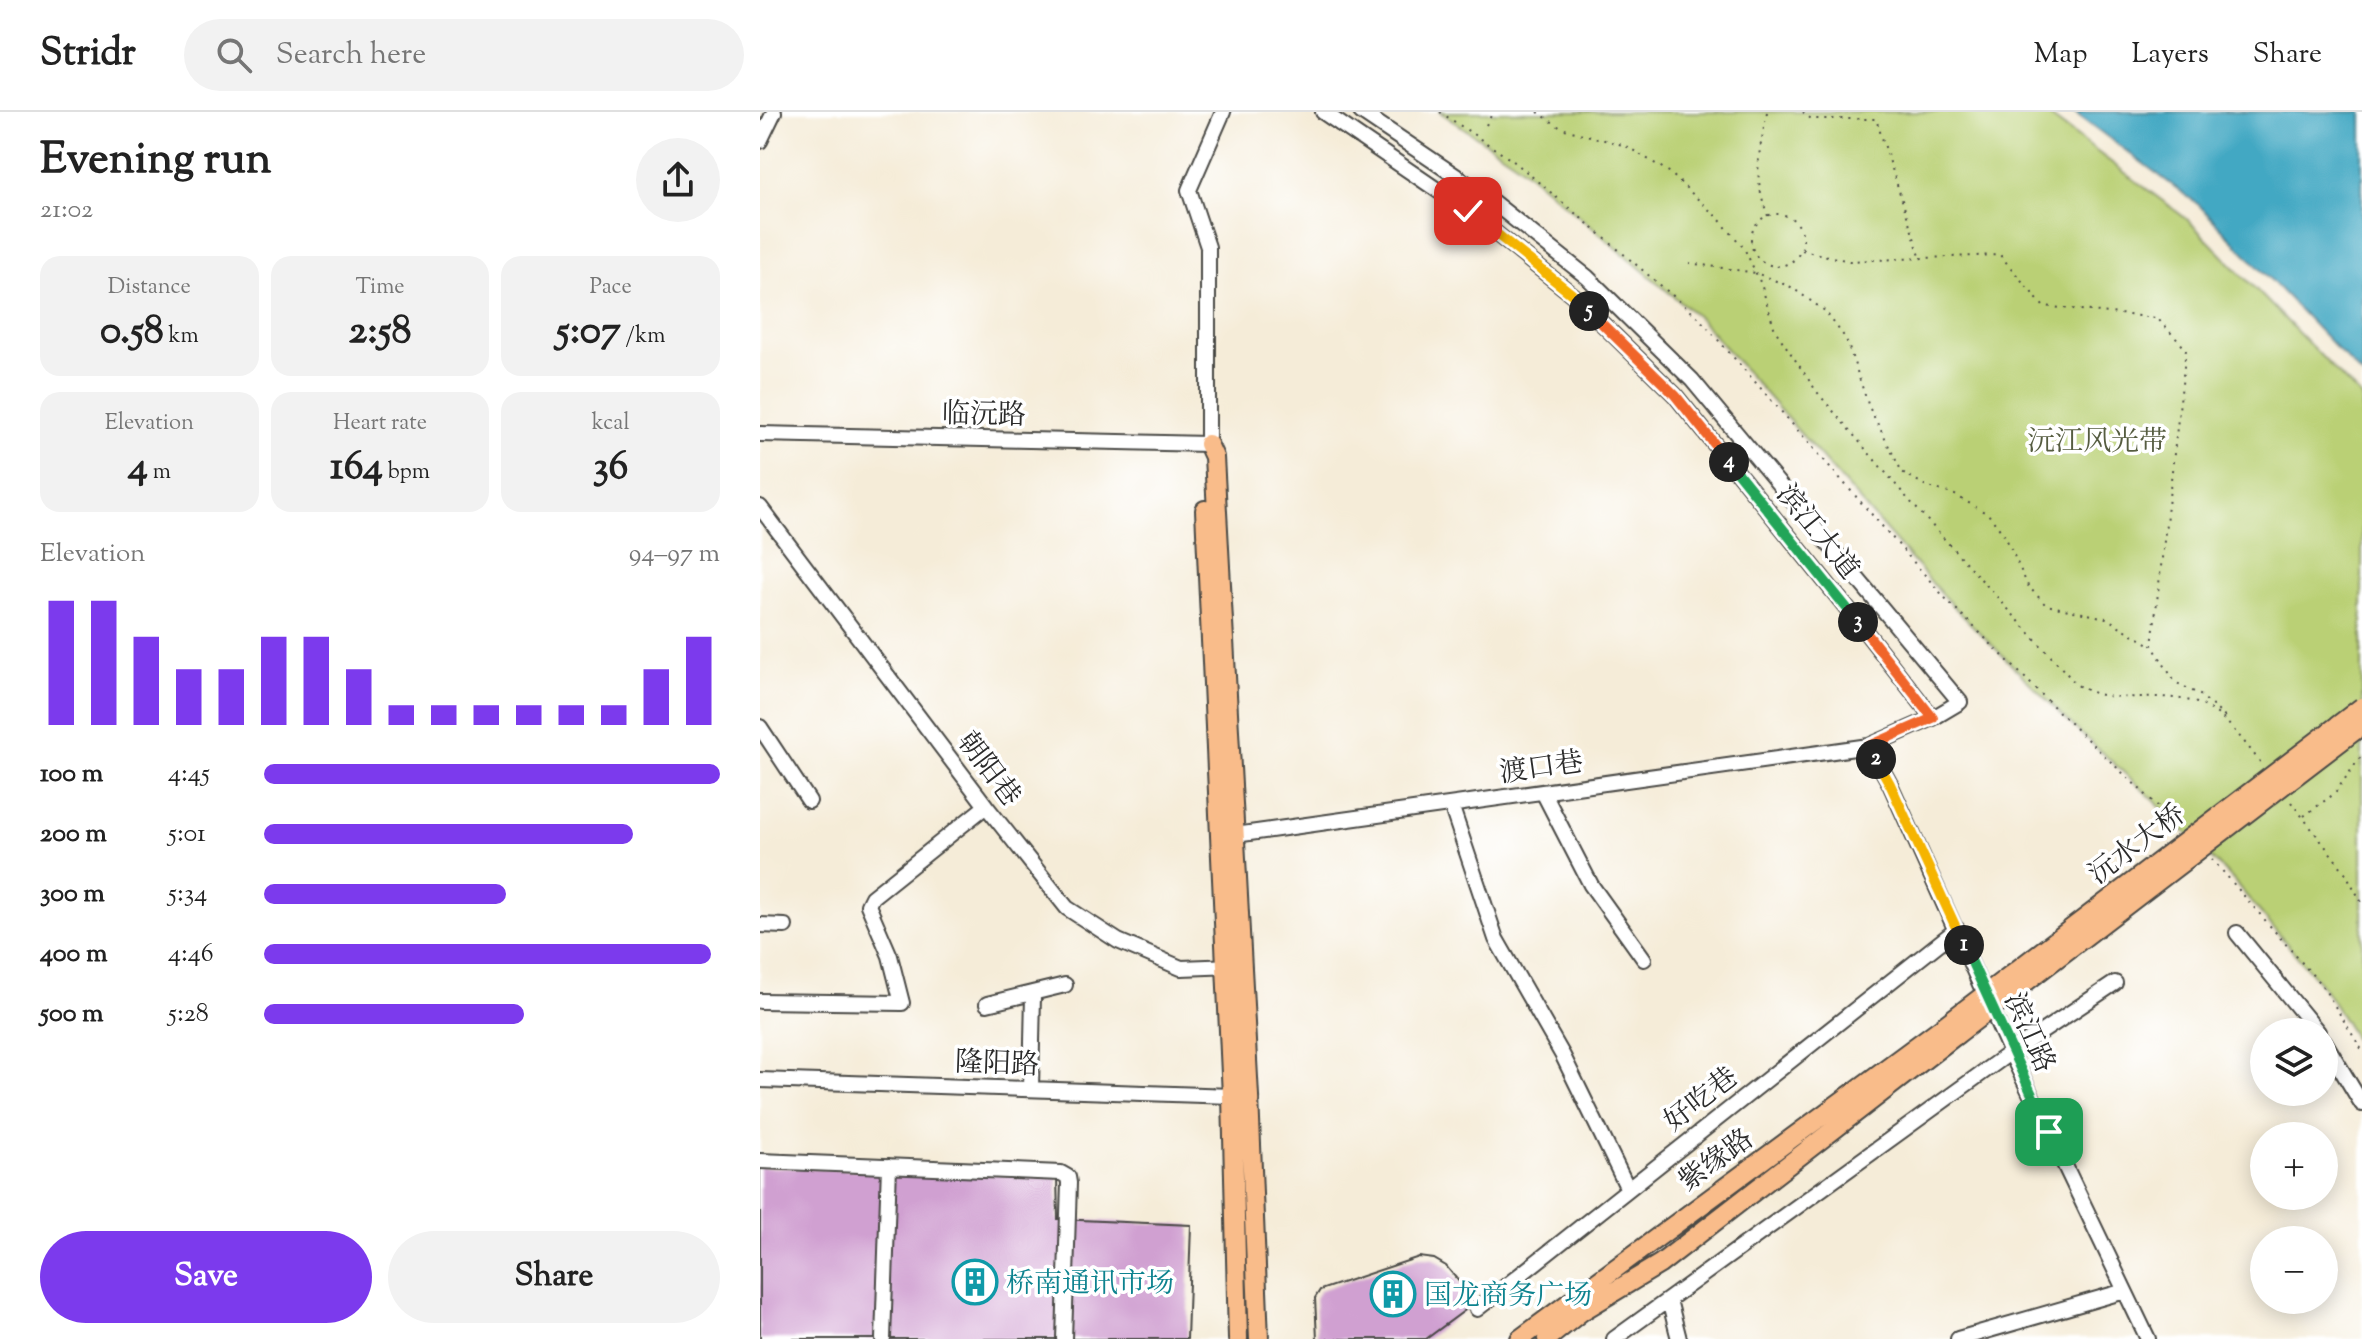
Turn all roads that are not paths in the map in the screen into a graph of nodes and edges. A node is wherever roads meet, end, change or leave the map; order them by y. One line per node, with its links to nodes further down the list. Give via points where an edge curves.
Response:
1 (774, 112): 5 (street)
2 (1223, 112): 7 (street, via 1189,190 1208,247)
3 (1323, 112): 11 (street, 滨江大道, via 1468,211 1561,285 1675,395)
4 (1361, 112): 9 (street, 滨江大道, via 1484,195 1587,277 1692,380)
5 (760, 141)
6 (760, 434): 7 (street, 临沅路)
7 (1208, 444): 19 (main road, via 1202,458)
8 (760, 507): 18 (street, 朝阳巷)
9 (1960, 702): 11 (street, 渡口巷)
10 (2362, 707): 32 (main road, 沅水大桥, bridge)
11 (1933, 718): 14 (street, 渡口巷)
12 (2362, 725): 32 (main road, 沅水大桥, bridge)
13 (760, 727): 16 (street)
14 (1869, 746): 15 (street, 渡口巷); 22 (street, 滨江路)
15 (1543, 792): 17 (street, 渡口巷); 24 (street, via 1591,885)
16 (809, 801)
17 (1451, 805): 19 (street, 渡口巷); 41 (street, via 1496,939 1563,1056)
18 (986, 806): 25 (street, 朝阳巷, via 1067,908 1118,941 1181,968); 29 (street, via 868,905 890,956 902,1003)
19 (1227, 836): 25 (main road)
20 (760, 925): 21 (street)
21 (785, 926)
22 (1957, 929): 33 (street, 滨江路); 41 (street, 好吃巷)
23 (2237, 933): 31 (street)
24 (1644, 959)
25 (1234, 966): 37 (main road); 49 (main road)
26 (2115, 983): 33 (street)
27 (1065, 985): 28 (street)
28 (1033, 995): 30 (street); 36 (street)
29 (760, 1001)
30 (987, 1004)
31 (2307, 1018)
32 (1950, 1030): 50 (main road, 紫缘路); 51 (main road, 紫缘路, via 1660,1264)
33 (2011, 1053): 42 (street, 滨江路); 43 (street)
34 (2338, 1064): 38 (street)
35 (760, 1080): 36 (street, 隆阳路)
36 (1031, 1089): 37 (street, 隆阳路)
37 (1232, 1096): 48 (main road)
38 (2362, 1104)
39 (760, 1161): 40 (street)
40 (889, 1166): 46 (street); 47 (street, via 1068,1177)
41 (1628, 1189): 44 (street, 好吃巷)
42 (2125, 1291): 45 (street, 滨江路); 54 (street)
43 (1669, 1300): 52 (street); 53 (street)
44 (1477, 1309)
45 (2144, 1338)
46 (883, 1339)
47 (1064, 1339)
48 (1238, 1339)
49 (1259, 1339)
50 (1520, 1339)
51 (1547, 1339)
52 (1614, 1339)
53 (1679, 1339)
54 (1958, 1339)

